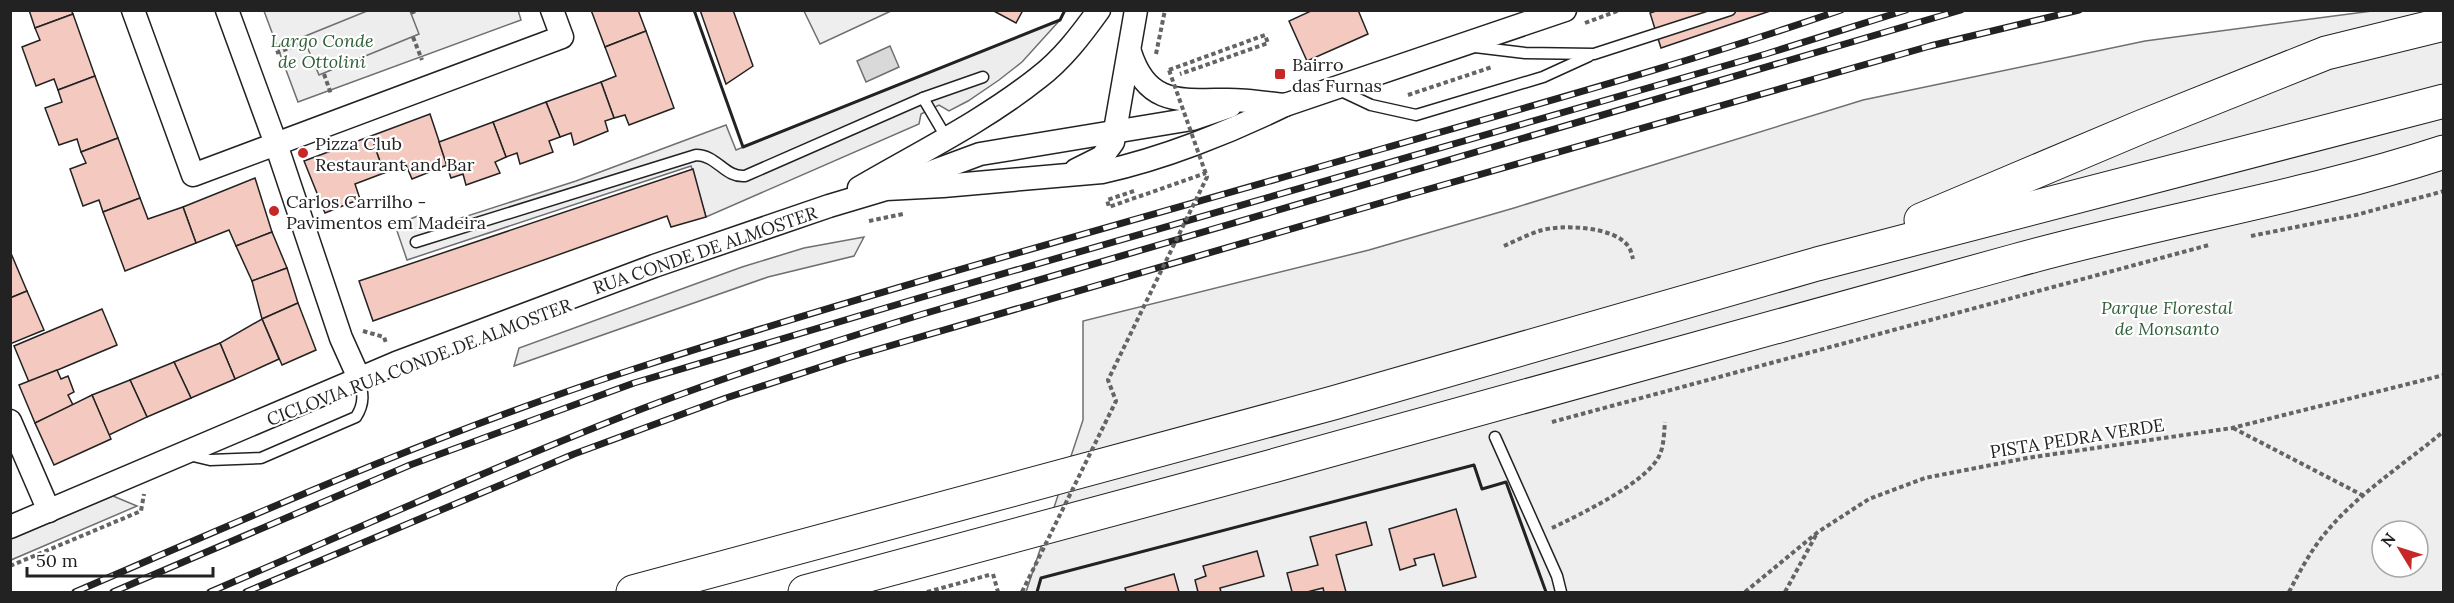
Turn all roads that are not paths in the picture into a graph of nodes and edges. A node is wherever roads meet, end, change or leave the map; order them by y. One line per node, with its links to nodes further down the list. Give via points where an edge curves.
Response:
1 (133, 10): 20 (street, via 193,175)
2 (227, 10): 20 (street)
3 (552, 10): 20 (street, via 562,37)
4 (1099, 10): 19 (street, via 1083,33 1039,78)
5 (1136, 10): 10 (street, RUA CONDE DE ALMOSTER)
6 (1730, 10): 11 (lane)
7 (1572, 17): 9 (street, RUA CONDE DE ALMOSTER)
8 (2444, 24): 26 (highway, via 2326,53)
9 (1463, 45): 11 (lane, via 1525,53); 13 (street, RUA CONDE DE ALMOSTER)
10 (1130, 52): 15 (street, via 1140,77 1162,96 1176,100); 18 (street, RUA CONDE DE ALMOSTER)
11 (1594, 54): 13 (lane, via 1543,77 1416,115 1371,105)
12 (983, 77): 14 (lane)
13 (1337, 88): 17 (street, RUA CONDE DE ALMOSTER)
14 (923, 98): 19 (lane); 25 (lane, via 745,176 732,175 709,157 696,155)
15 (1244, 100): 17 (street); 18 (street, via 1192,119)
16 (2444, 101): 26 (highway)
17 (1285, 105): 22 (street, RUA CONDE DE ALMOSTER, via 1241,127 1126,167)
18 (1115, 132): 22 (street, RUA CONDE DE ALMOSTER, via 1102,158); 23 (street, via 980,154)
19 (946, 137): 24 (street)
20 (276, 144): 27 (street, via 341,338)
21 (2444, 152): 34 (highway, via 2021,259)
22 (1063, 175): 23 (street, RUA CONDE DE ALMOSTER)
23 (886, 189): 24 (street, RUA CONDE DE ALMOSTER)
24 (829, 206): 27 (street, RUA CONDE DE ALMOSTER, via 654,266)
25 (416, 242)
26 (1817, 264): 33 (highway, via 1355,397)
27 (359, 378): 30 (street, RUA CONDE DE ALMOSTER); 30 (lane, via 363,395 356,417 261,458 210,460)
28 (10, 421): 31 (street)
29 (1495, 437): 35 (lane)
30 (183, 454): 31 (street, RUA CONDE DE ALMOSTER)
31 (49, 511): 32 (street, RUA CONDE DE ALMOSTER)
32 (10, 527)
33 (633, 592)
34 (805, 592)
35 (1562, 592)

